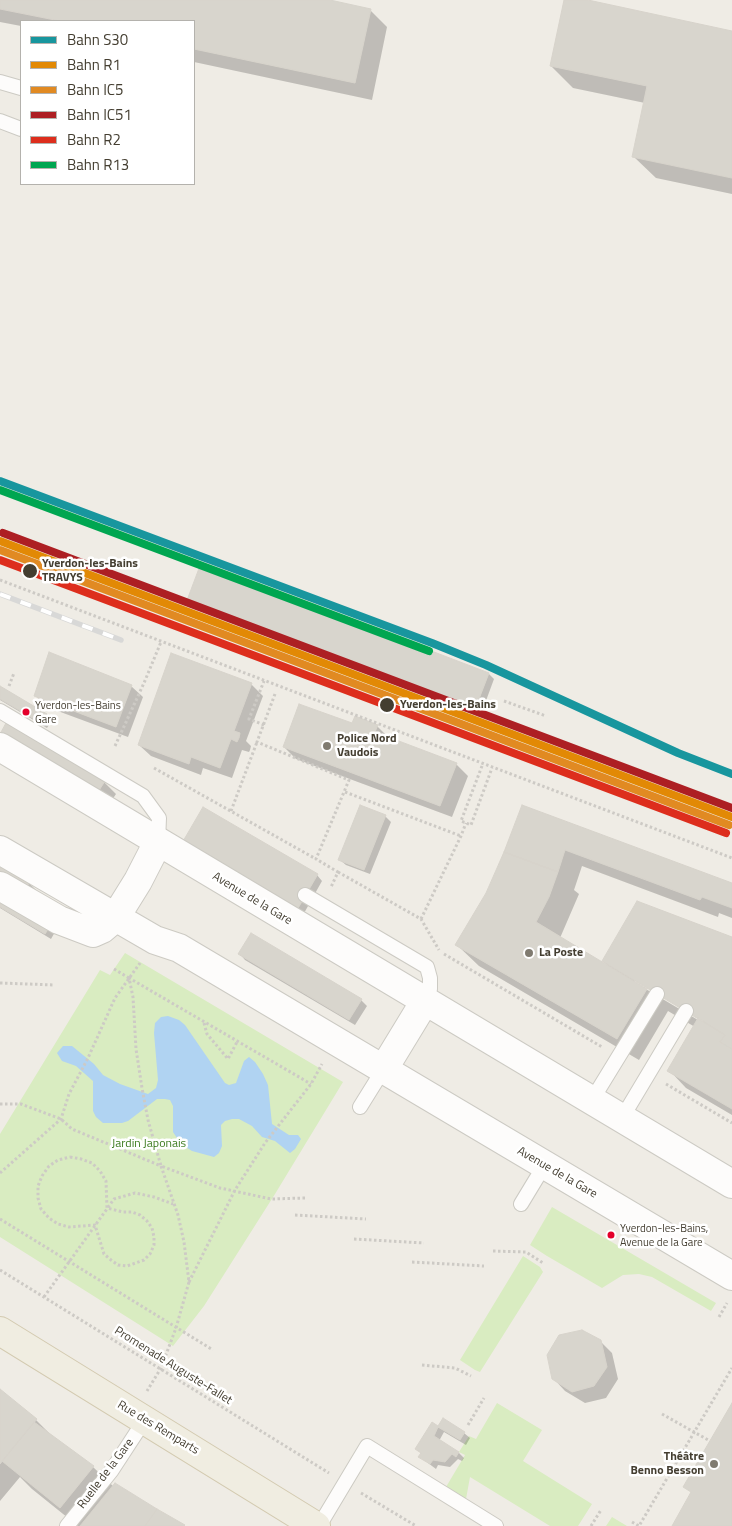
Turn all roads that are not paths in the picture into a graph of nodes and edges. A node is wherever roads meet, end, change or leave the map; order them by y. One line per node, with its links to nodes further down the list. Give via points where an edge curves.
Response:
1 (0, 82): 2 (lane)
2 (20, 88)
3 (0, 120): 4 (lane)
4 (20, 130)
5 (0, 711): 7 (lane, via 143,796 159,818)
6 (0, 747): 7 (street, Avenue de la Gare)
7 (158, 842): 11 (street); 13 (street, Avenue de la Gare, via 242,885)
8 (0, 850): 11 (street, Avenue de la Gare)
9 (0, 886): 11 (street, via 59,920 93,933)
10 (305, 895): 13 (lane, via 427,967 430,989)
11 (115, 918): 15 (street, Avenue de la Gare, via 155,940 179,948)
12 (657, 994): 16 (lane)
13 (425, 1001): 15 (street); 16 (street, Avenue de la Gare)
14 (686, 1011): 18 (lane)
15 (383, 1070): 17 (lane); 19 (street, Avenue de la Gare)
16 (592, 1100): 18 (street, Avenue de la Gare)
17 (360, 1107)
18 (622, 1118): 20 (street, Avenue de la Gare)
19 (544, 1166): 21 (lane); 22 (street, Avenue de la Gare)
20 (732, 1184)
21 (521, 1204)
22 (730, 1288)
23 (0, 1330): 24 (main road, Rue des Remparts)
24 (144, 1408): 25 (lane, Ruelle de la Gare, via 112,1470); 26 (main road, Rue des Remparts, via 216,1463)
25 (67, 1526)
26 (318, 1526): 27 (lane, via 367,1446)
27 (496, 1526)

